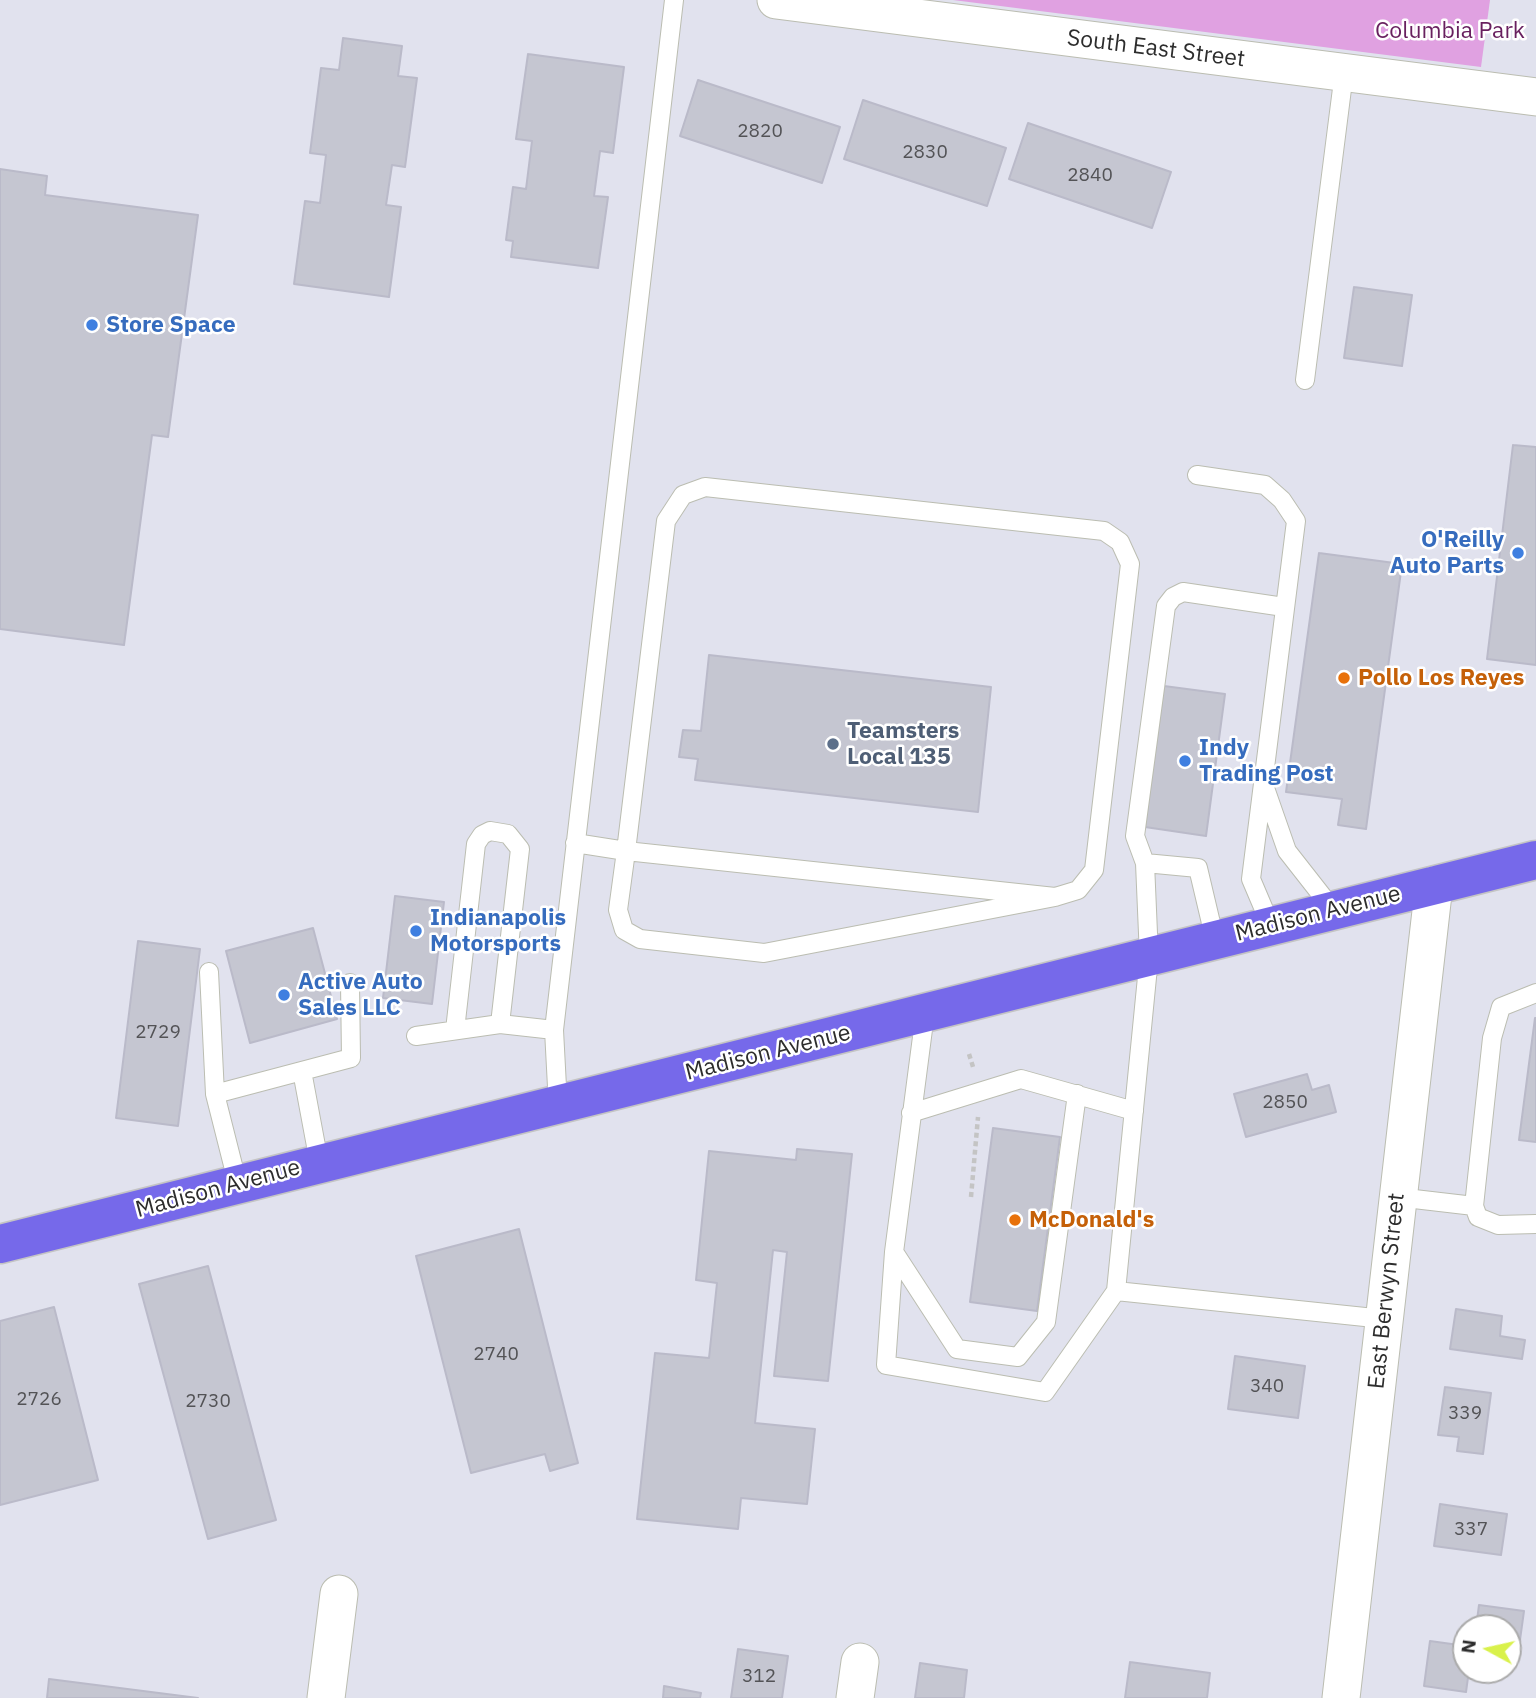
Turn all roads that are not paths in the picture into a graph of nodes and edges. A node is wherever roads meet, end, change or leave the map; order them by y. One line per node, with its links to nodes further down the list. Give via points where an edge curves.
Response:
1 (674, 0): 9 (lane)
2 (776, 0): 3 (street, South East Street)
3 (1344, 73): 4 (street, South East Street); 5 (lane)
4 (1536, 97)
5 (1306, 380)
6 (1197, 475): 7 (lane, via 1265,485 1296,521)
7 (1284, 607): 8 (lane); 12 (lane, via 1183,592 1166,606 1135,836)
8 (1262, 778): 15 (lane, via 1287,851); 16 (lane, via 1251,879)
9 (575, 843): 10 (lane); 25 (lane)
10 (626, 851): 14 (lane); 14 (lane, via 618,910 624,930 640,939 764,953); 14 (lane, via 666,521 683,495 705,487 1104,531 1120,542 1130,564 1094,870 1077,890)
11 (1536, 860): 13 (main road, Madison Avenue)
12 (1145, 863): 17 (lane, via 1198,868); 18 (lane)
13 (1434, 885): 15 (main road, Madison Avenue); 35 (street, East Berwyn Street)
14 (1055, 897)
15 (1334, 911): 16 (main road, Madison Avenue)
16 (1270, 926): 17 (main road, Madison Avenue)
17 (1215, 940): 18 (main road, Madison Avenue)
18 (1149, 957): 22 (main road, Madison Avenue); 31 (lane)
19 (209, 972): 28 (lane)
20 (350, 984): 27 (lane, via 351,1058)
21 (1536, 993): 36 (lane, via 1501,1007 1492,1038)
22 (925, 1014): 30 (main road, Madison Avenue); 32 (lane)
23 (500, 1024): 24 (lane); 24 (lane, via 520,849 508,834 490,831 476,844); 25 (lane)
24 (455, 1030): 26 (lane)
25 (554, 1030): 30 (lane)
26 (416, 1036)
27 (303, 1071): 28 (lane); 33 (lane)
28 (215, 1094): 34 (lane)
29 (1077, 1094): 31 (lane); 32 (lane, via 1021,1079); 39 (lane, via 1046,1322 1018,1357 957,1349)
30 (558, 1106): 33 (main road, Madison Avenue)
31 (1134, 1111): 40 (lane)
32 (911, 1113): 39 (lane)
33 (319, 1162): 34 (main road, Madison Avenue)
34 (238, 1185): 38 (main road, Madison Avenue)
35 (1398, 1197): 36 (lane); 41 (street, East Berwyn Street)
36 (1474, 1206): 37 (lane, via 1478,1217 1498,1225)
37 (1536, 1224)
38 (0, 1244)
39 (894, 1252): 40 (lane, via 886,1365 1045,1392)
40 (1116, 1291): 41 (lane)
41 (1384, 1319): 46 (street, East Berwyn Street)
42 (340, 1594): 44 (street)
43 (860, 1662): 45 (street)
44 (326, 1698)
45 (855, 1698)
46 (1341, 1698)

